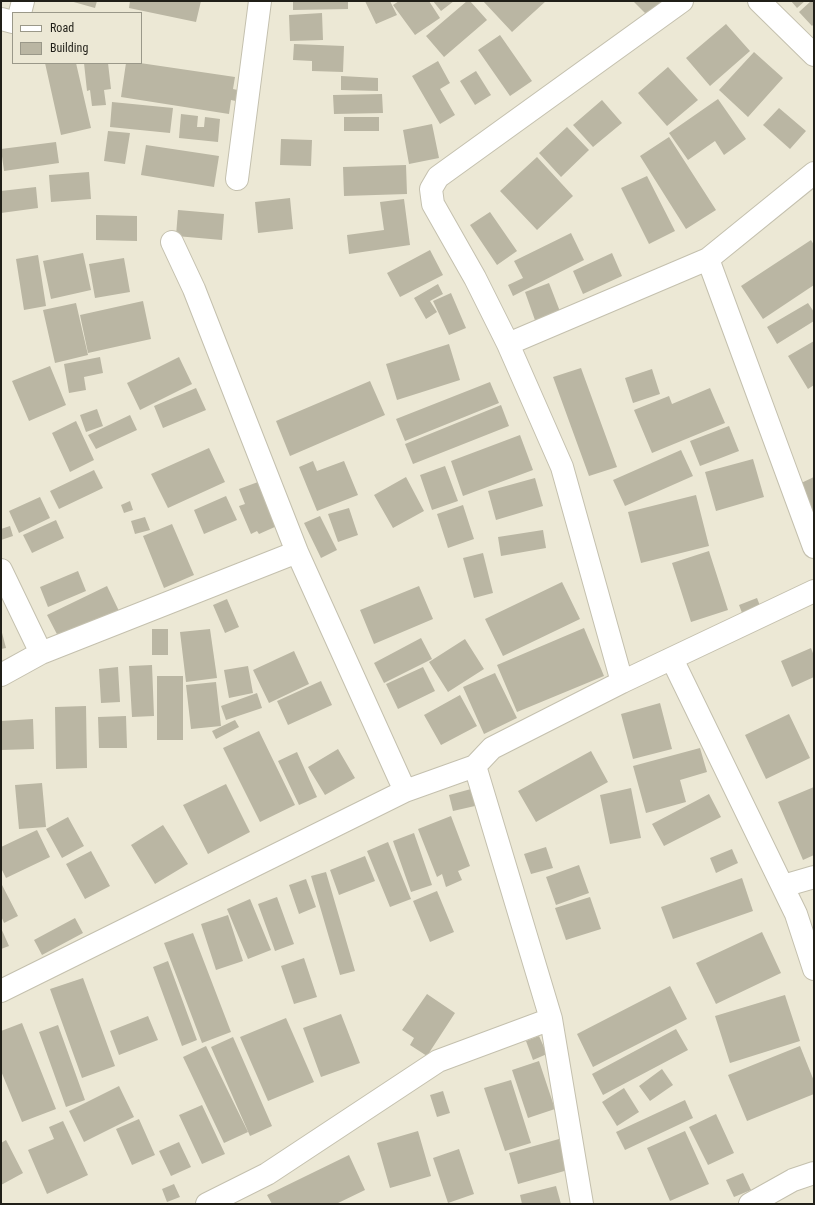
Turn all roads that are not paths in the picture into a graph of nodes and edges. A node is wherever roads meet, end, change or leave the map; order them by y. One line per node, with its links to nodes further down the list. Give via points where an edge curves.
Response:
1 (24, 1): 5 (street)
2 (260, 1): 10 (street)
3 (682, 1): 13 (street, via 438,177 431,189 433,204 475,278)
4 (759, 1): 8 (street)
5 (20, 12)
6 (1, 19): 7 (street)
7 (12, 22)
8 (814, 55)
9 (814, 173): 12 (street)
10 (237, 178)
11 (172, 242): 15 (street, via 194,289)
12 (708, 259): 13 (street); 14 (street)
13 (508, 344): 21 (street, via 562,467)
14 (814, 547)
15 (297, 552): 18 (street); 23 (street)
16 (1, 570): 18 (street)
17 (814, 591): 19 (street)
18 (41, 653): 20 (street)
19 (672, 659): 21 (street); 25 (street)
20 (1, 675)
21 (622, 682): 22 (street, via 492,748)
22 (475, 766): 23 (street); 28 (street)
23 (405, 791): 27 (street)
24 (814, 877): 25 (street)
25 (783, 886): 26 (street, via 796,914)
26 (814, 969)
27 (1, 991)
28 (552, 1019): 30 (street, via 438,1061 267,1174); 31 (street)
29 (814, 1172): 32 (street)
30 (213, 1203)
31 (582, 1204)
32 (750, 1204)

